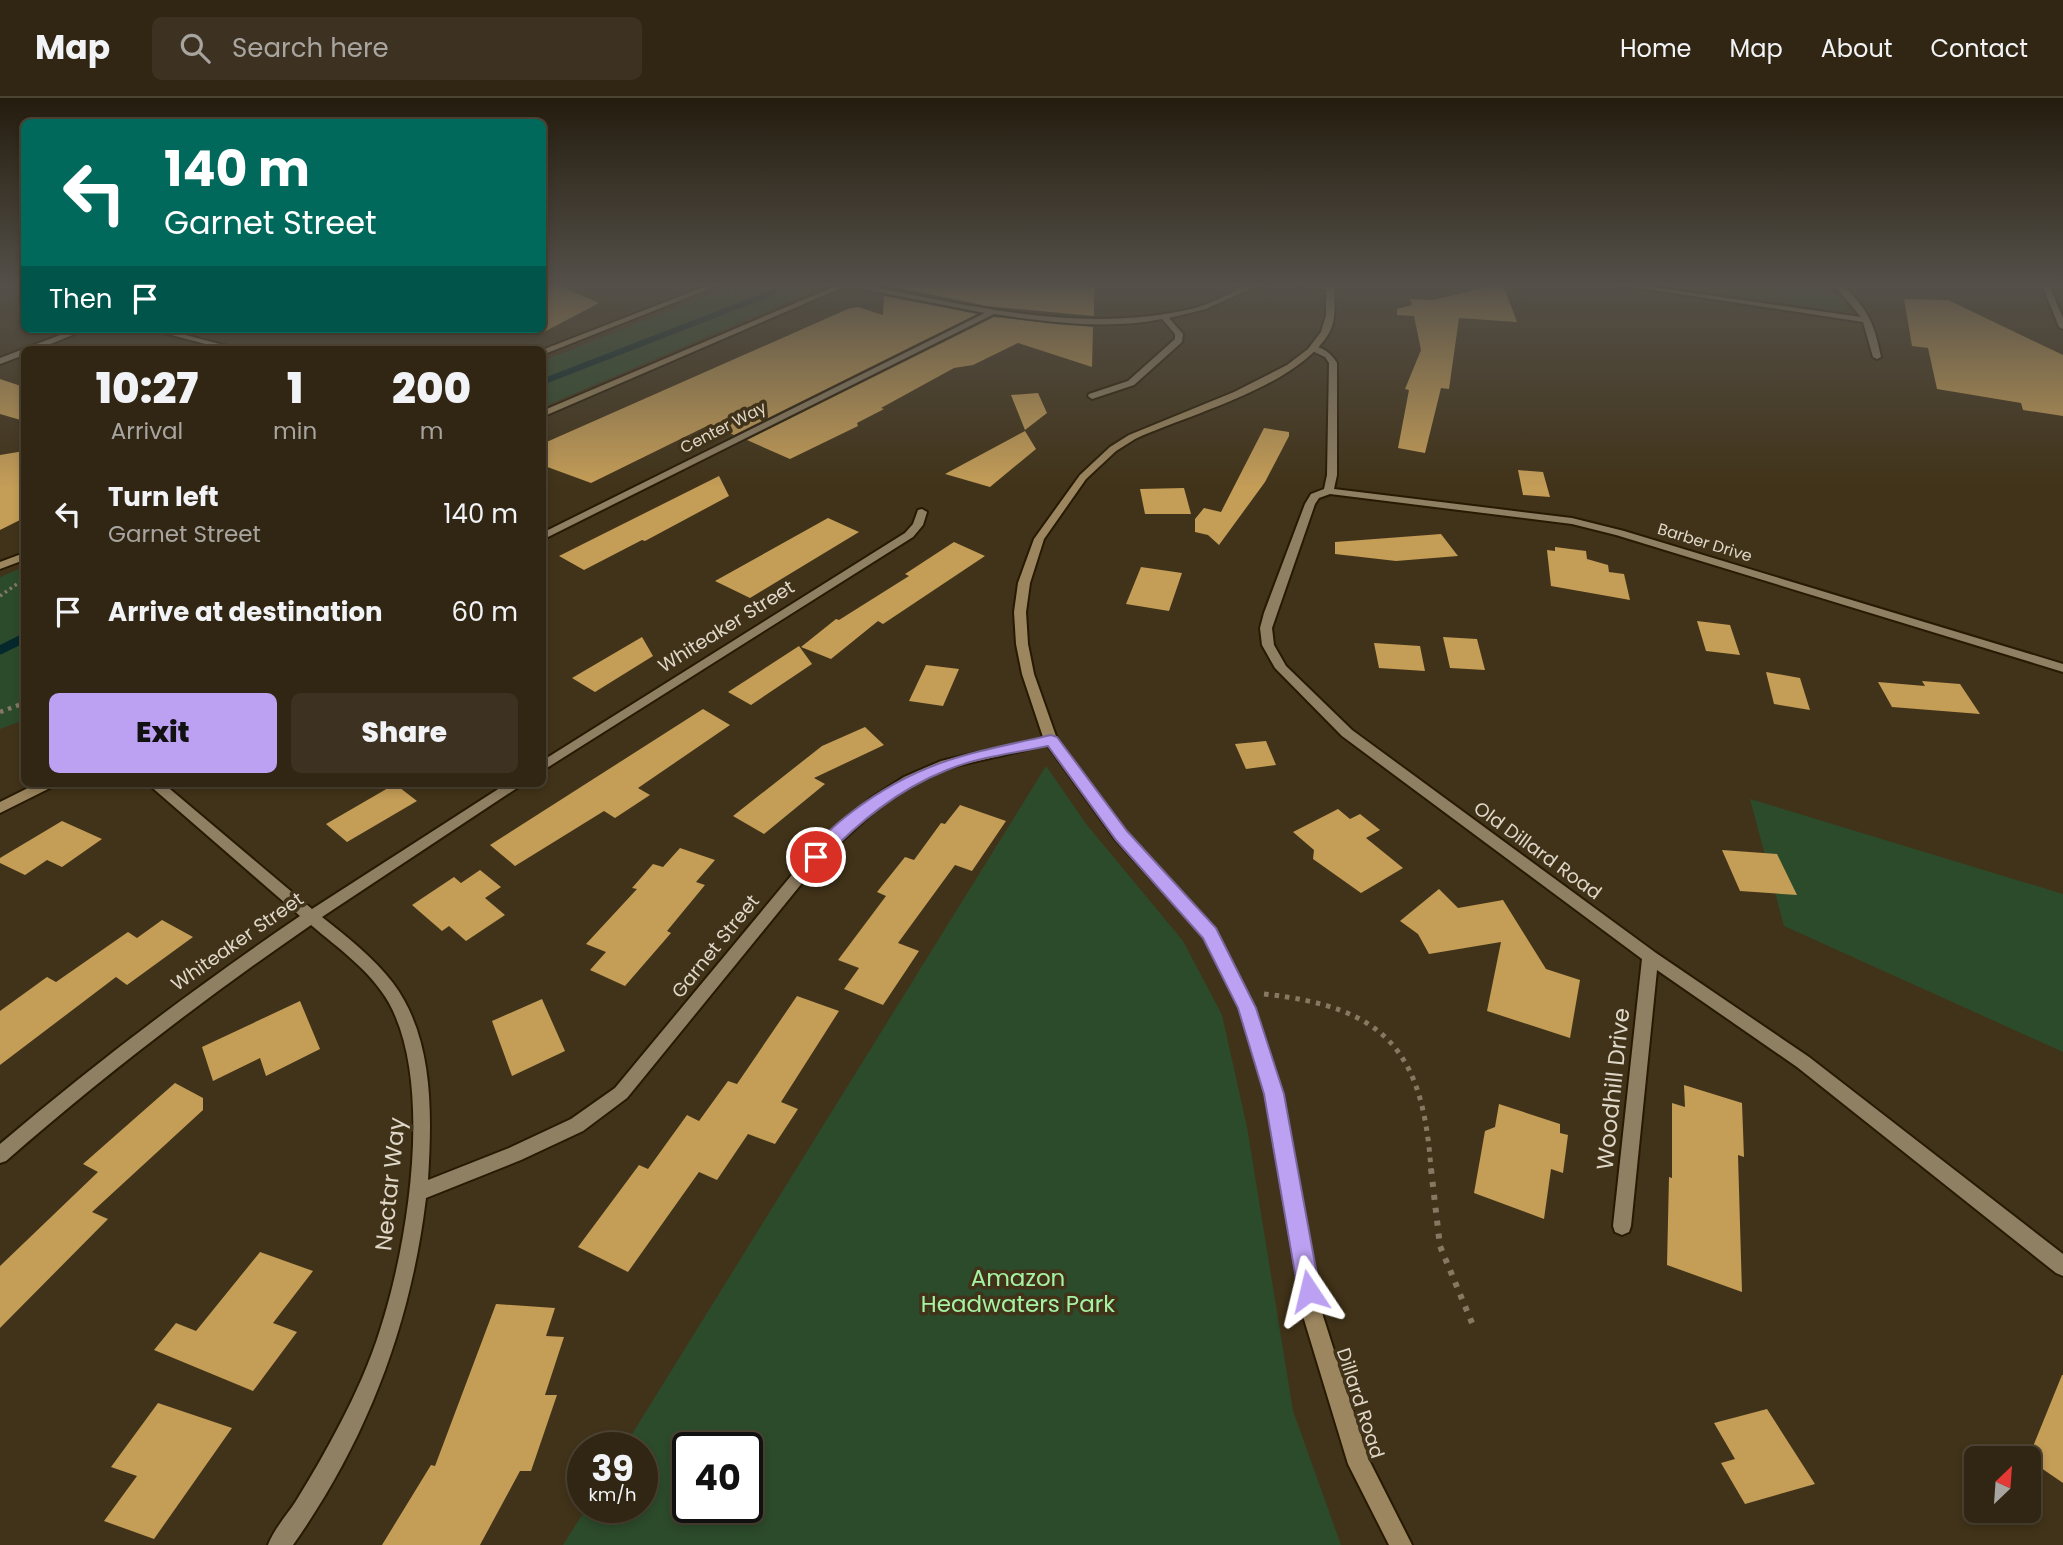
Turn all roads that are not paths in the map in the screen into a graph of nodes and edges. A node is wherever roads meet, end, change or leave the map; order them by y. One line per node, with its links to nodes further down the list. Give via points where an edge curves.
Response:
1 (21, 353): 9 (street)
2 (686, 353): 11 (street)
3 (911, 353): 14 (street, Center Way)
4 (1166, 353): 10 (street, via 1131,383)
5 (1307, 353): 18 (street, Dillard Road, via 1253,387 1164,422 1113,449 1083,477 1051,518 1031,560 1020,612 1028,674)
6 (1323, 353): 12 (street, via 1333,363)
7 (1876, 353): 8 (street)
8 (1877, 357)
9 (0, 361)
10 (1092, 396)
11 (546, 412)
12 (1329, 491): 17 (street, Barber Drive, via 1572,521); 25 (street, Old Dillard Road, via 1315,496 1310,504 1270,613 1268,645 1281,668 1347,733)
13 (922, 512): 19 (street, Whiteaker Street, via 909,535)
14 (546, 535)
15 (21, 557): 16 (street)
16 (0, 566)
17 (2063, 668)
18 (1051, 740): 27 (street, Garnet Street, via 945,765 891,790 847,824 816,857 621,1093 577,1125); 31 (street, Dillard Road, via 1121,835 1210,933 1239,992 1274,1094 1314,1316 1359,1464)
19 (546, 764)
20 (41, 787): 23 (street)
21 (159, 787): 24 (street, Nectar Way)
22 (511, 787): 24 (street, Whiteaker Street)
23 (0, 808)
24 (309, 915): 26 (street, Whiteaker Street, via 170,1014); 27 (street, Nectar Way, via 355,953 395,1000 414,1052 423,1116)
25 (1650, 957): 28 (street, Woodhill Drive); 29 (street, Old Dillard Road, via 1803,1062)
26 (0, 1155)
27 (416, 1193): 30 (street, Nectar Way, via 398,1305 376,1369 334,1456)
28 (1622, 1226)
29 (2063, 1266)
30 (279, 1545)
31 (1401, 1545)

